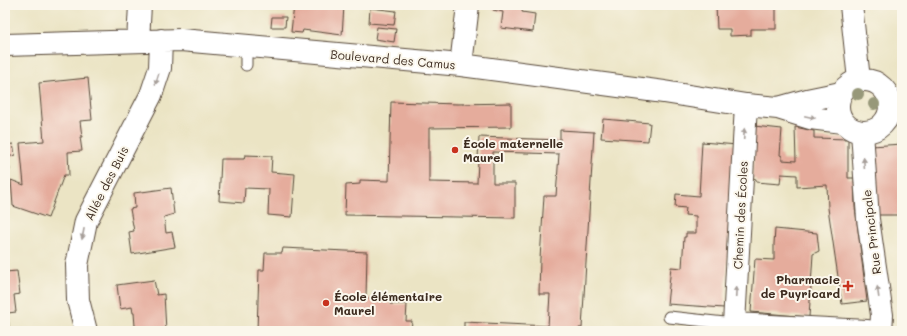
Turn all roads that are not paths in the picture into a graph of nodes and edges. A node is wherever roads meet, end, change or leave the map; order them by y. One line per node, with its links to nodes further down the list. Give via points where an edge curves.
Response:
1 (140, 5): 5 (street)
2 (468, 5): 7 (street)
3 (851, 5): 8 (street)
4 (161, 40): 5 (street, Boulevard des Camus); 7 (street, Boulevard des Camus, via 182,40 246,56); 18 (street, Allée des Buis, one-way to 18, via 160,68 151,95 86,221 77,265 78,300)
5 (138, 41): 6 (street, Boulevard des Camus)
6 (5, 44)
7 (461, 65): 11 (street, Boulevard des Camus)
8 (869, 82): 9 (street); 10 (street, via 848,85); 14 (street, via 888,97)
9 (902, 90)
10 (841, 93): 12 (street, Boulevard des Camus); 13 (street, via 838,108)
11 (746, 105): 12 (street, Boulevard des Camus); 17 (street, Chemin des Écoles, one-way to 11)
12 (778, 108): 13 (street, Boulevard des Camus, one-way to 13, via 810,118)
13 (843, 122): 15 (street, via 850,129)
14 (892, 123): 15 (street, via 873,131)
15 (862, 132): 20 (street, Rue Principale, one-way to 15, via 882,315 868,219)
16 (669, 317): 17 (lane)
17 (734, 324): 19 (street)
18 (86, 331)
19 (867, 331)
20 (881, 331)

